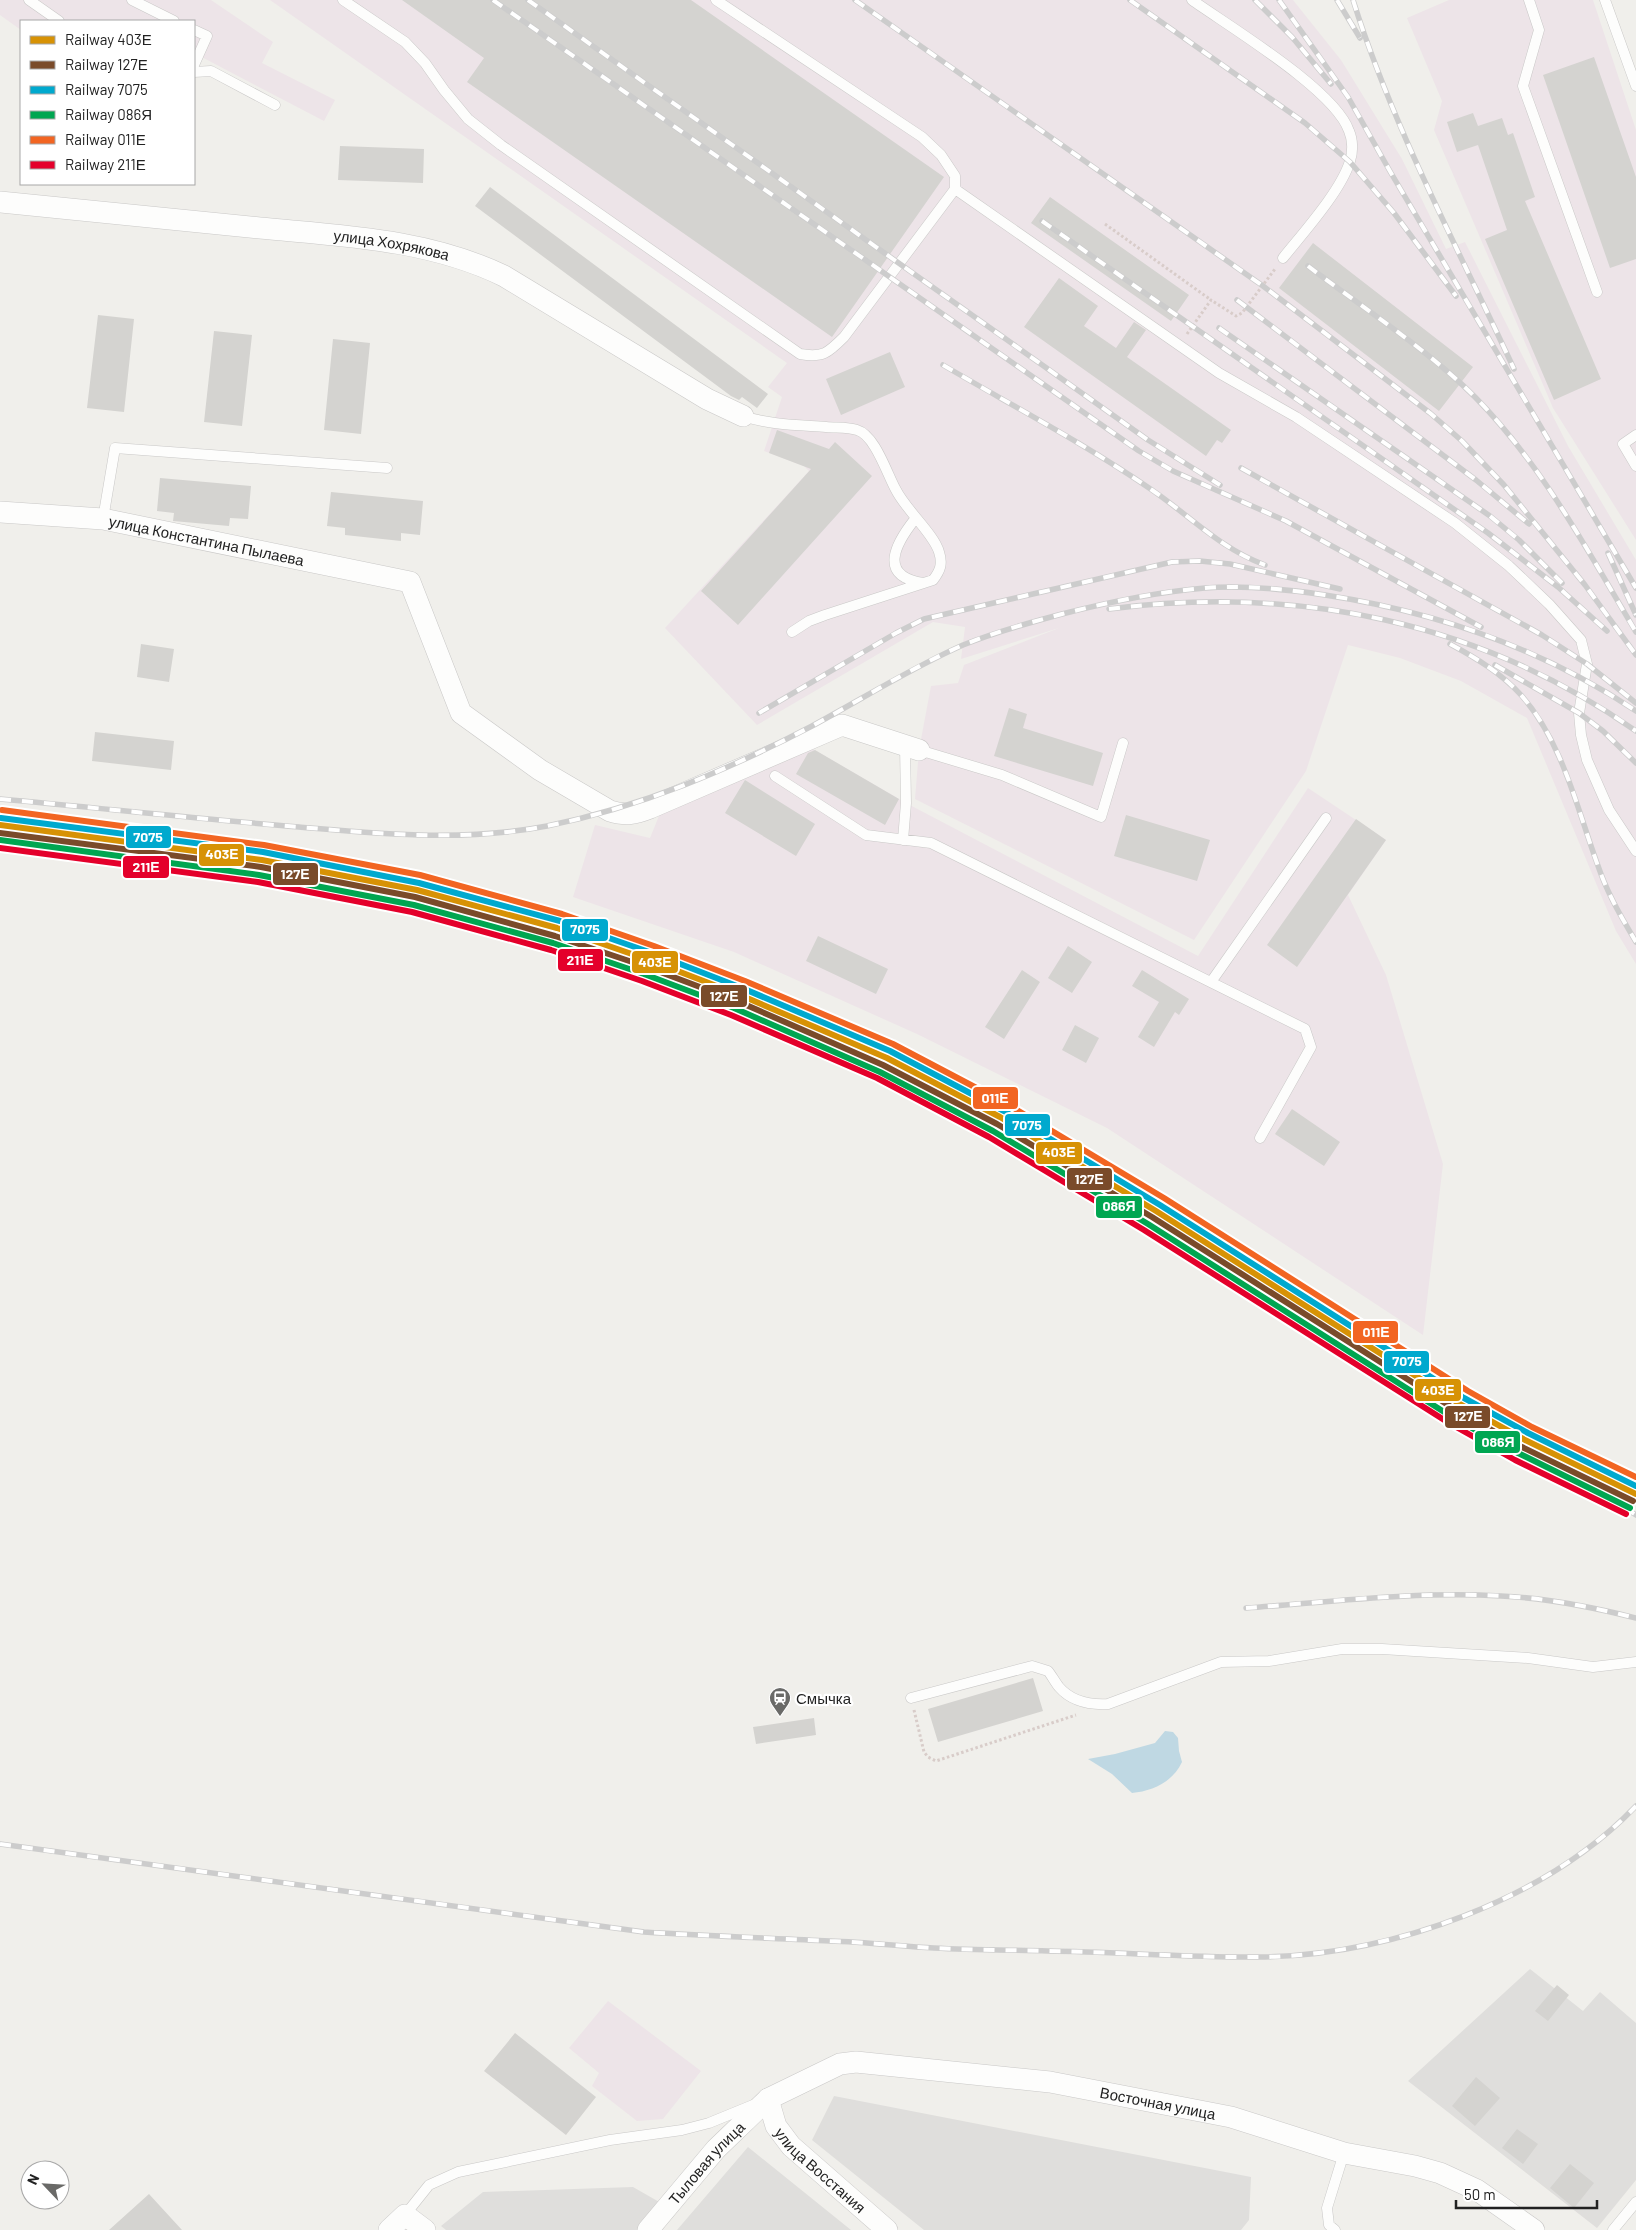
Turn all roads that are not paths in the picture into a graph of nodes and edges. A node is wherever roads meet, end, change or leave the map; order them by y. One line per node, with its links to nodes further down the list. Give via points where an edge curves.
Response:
1 (29, 0): 8 (lane)
2 (132, 0): 9 (lane)
3 (343, 0): 15 (lane, via 405,42 426,62 468,118 501,145 800,354 820,356 844,337)
4 (716, 0): 15 (lane, via 922,137 941,155 955,176)
5 (1192, 0): 17 (lane, via 1308,82 1337,111 1349,131 1352,146 1350,162 1323,207)
6 (1529, 0): 18 (lane, via 1538,30 1523,86)
7 (1605, 0): 13 (lane)
8 (58, 20)
9 (172, 20)
10 (195, 30): 11 (lane, via 207,36)
11 (195, 63)
12 (195, 72): 14 (lane, via 211,71)
13 (1636, 86)
14 (275, 105)
15 (955, 190): 33 (lane, via 1219,373 1296,417 1455,523 1562,616 1584,651 1586,673 1579,713 1587,760 1609,810)
16 (0, 202): 19 (street, улица Хохрякова, via 370,238 453,255 480,264 521,285 707,399)
17 (1283, 258)
18 (1597, 292)
19 (743, 416): 25 (lane, via 774,423 847,428 864,433)
20 (1636, 435): 21 (lane, via 1623,444)
21 (1636, 466)
22 (387, 468): 24 (lane, via 115,448)
23 (0, 512): 24 (street, улица Константина Пылаева)
24 (103, 519): 29 (street, улица Константина Пылаева, via 410,582 461,713 540,770 610,811 623,815 633,815 842,725)
25 (916, 519): 26 (lane, via 936,545 941,563 940,572); 26 (lane, via 901,537 894,560 905,577)
26 (924, 584): 27 (lane, via 825,615)
27 (792, 632)
28 (1123, 743): 29 (lane, via 1101,817 1002,775)
29 (912, 748): 32 (lane)
30 (775, 776): 32 (lane, via 866,836)
31 (1326, 818): 34 (lane)
32 (903, 840): 34 (lane, via 931,843)
33 (1636, 850)
34 (1211, 982): 35 (lane, via 1305,1029 1311,1047)
35 (1260, 1138)
36 (1636, 1662): 37 (lane, via 1593,1667 1528,1658 1342,1649 1286,1659 1221,1662 1108,1704 1088,1703 1070,1696 1048,1671 1032,1666)
37 (911, 1698)
38 (768, 2099): 39 (street, Восточная улица, via 840,2064 877,2063 1050,2082 1231,2117); 41 (lane, via 709,2123 682,2130 610,2140 458,2172 429,2185); 44 (street, Тыловая улица, via 716,2149); 45 (street, улица Восстания, via 776,2126 791,2146)
39 (1344, 2153): 46 (lane, via 1327,2208 1329,2225); 47 (street, Восточная улица, via 1415,2166 1456,2180 1477,2190)
40 (1636, 2202): 48 (lane)
41 (405, 2215): 42 (street); 43 (street)
42 (389, 2230)
43 (425, 2230)
44 (648, 2230)
45 (888, 2230)
46 (1335, 2230)
47 (1534, 2230)
48 (1613, 2230)

